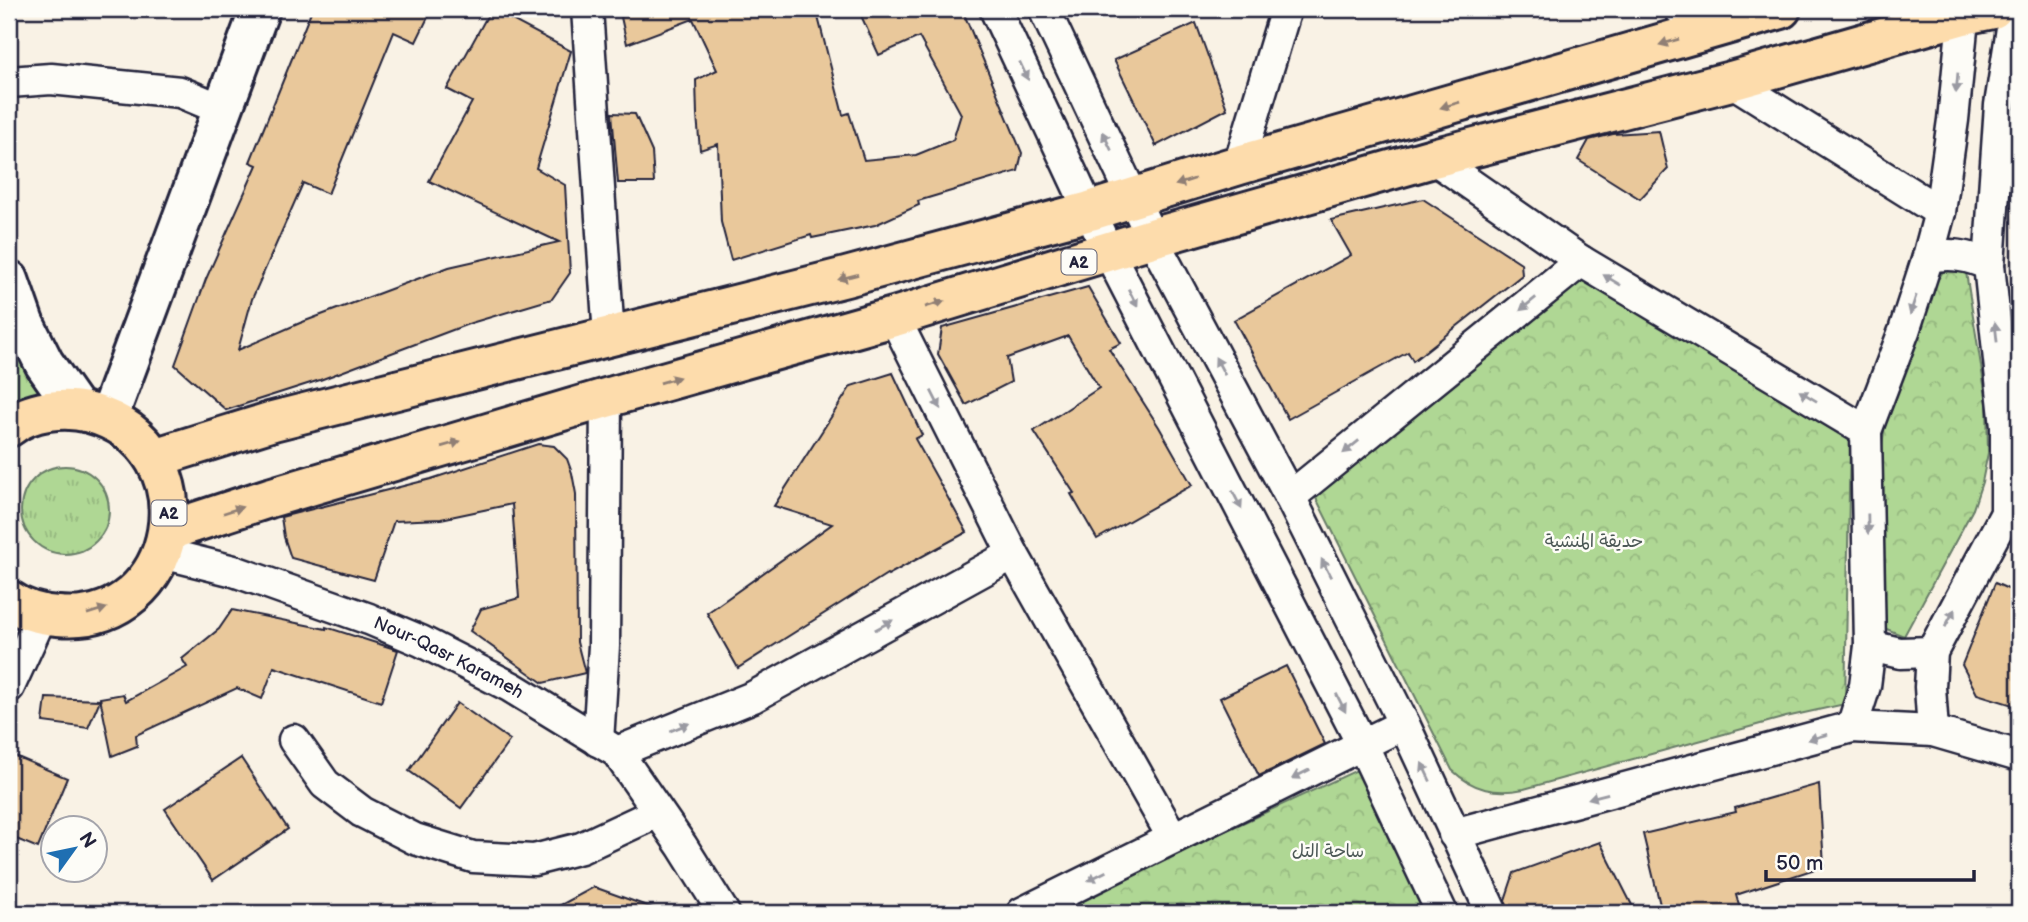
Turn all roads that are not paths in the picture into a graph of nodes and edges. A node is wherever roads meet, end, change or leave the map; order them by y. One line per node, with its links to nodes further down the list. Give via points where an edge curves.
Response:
1 (260, 9): 12 (street)
2 (587, 9): 26 (street)
3 (995, 9): 17 (street, one-way to 17)
4 (1044, 9): 16 (street, one-way to 4)
5 (1286, 9): 14 (street)
6 (1781, 9): 9 (highway)
7 (2015, 9): 15 (street, via 2000,105)
8 (1973, 11): 10 (highway, A2); 18 (street, one-way to 18)
9 (1696, 19): 14 (highway, one-way to 14)
10 (1731, 81): 13 (highway, A2); 18 (street)
11 (9, 82): 12 (street, via 51,79 180,92)
12 (223, 110): 28 (street)
13 (1433, 158): 19 (highway, A2); 22 (street)
14 (1239, 165): 16 (highway, one-way to 16)
15 (2008, 174): 23 (street)
16 (1134, 198): 17 (highway); 19 (street)
17 (1090, 211): 20 (street); 26 (highway, one-way to 26)
18 (1940, 212): 21 (street)
19 (1152, 238): 20 (highway, A2); 32 (street, one-way to 19)
20 (1109, 253): 25 (highway, A2, one-way to 20); 44 (street, one-way to 44)
21 (1928, 257): 23 (street, via 1959,255); 30 (street, one-way to 30)
22 (1581, 261): 30 (street, one-way to 22); 32 (street, one-way to 32)
23 (1989, 265): 33 (street, one-way to 23)
24 (9, 280): 28 (street, via 44,363)
25 (894, 317): 27 (highway, A2, one-way to 25); 35 (street, one-way to 35)
26 (608, 337): 31 (highway, via 273,421)
27 (606, 398): 34 (highway, A2, one-way to 27, via 269,498); 45 (street)
28 (92, 414): 29 (highway, via 44,411); 31 (highway, A2, via 134,434)
29 (9, 427)
30 (1866, 431): 37 (street, one-way to 37)
31 (154, 458): 34 (highway, A2, via 170,508)
32 (1290, 497): 40 (street, one-way to 32)
33 (2013, 517): 38 (street, one-way to 33)
34 (165, 542): 36 (highway, one-way to 34, via 71,618 109,608 148,578); 45 (street, Nour-Qasr Karameh, via 411,637 511,687)
35 (1013, 554): 45 (street, one-way to 35, via 754,697); 49 (street)
36 (25, 607): 39 (street)
37 (1870, 646): 38 (street, via 1900,653); 41 (street, via 1865,686)
38 (1932, 652): 42 (street)
39 (9, 687)
40 (1404, 724): 44 (street); 48 (street, one-way to 40)
41 (1852, 727): 42 (street); 48 (street, one-way to 48)
42 (1933, 731): 46 (street)
43 (294, 740): 47 (street, via 325,784 362,812 415,839 473,857 534,860 582,848)
44 (1362, 744): 49 (street, one-way to 49); 52 (street)
45 (608, 747): 47 (street, Nour-Qasr Karameh)
46 (2019, 756)
47 (658, 812): 51 (street, Nour-Qasr Karameh)
48 (1454, 834): 53 (street)
49 (1173, 838): 50 (street, one-way to 50)
50 (1035, 911)
51 (724, 913)
52 (1442, 913)
53 (1492, 913)

